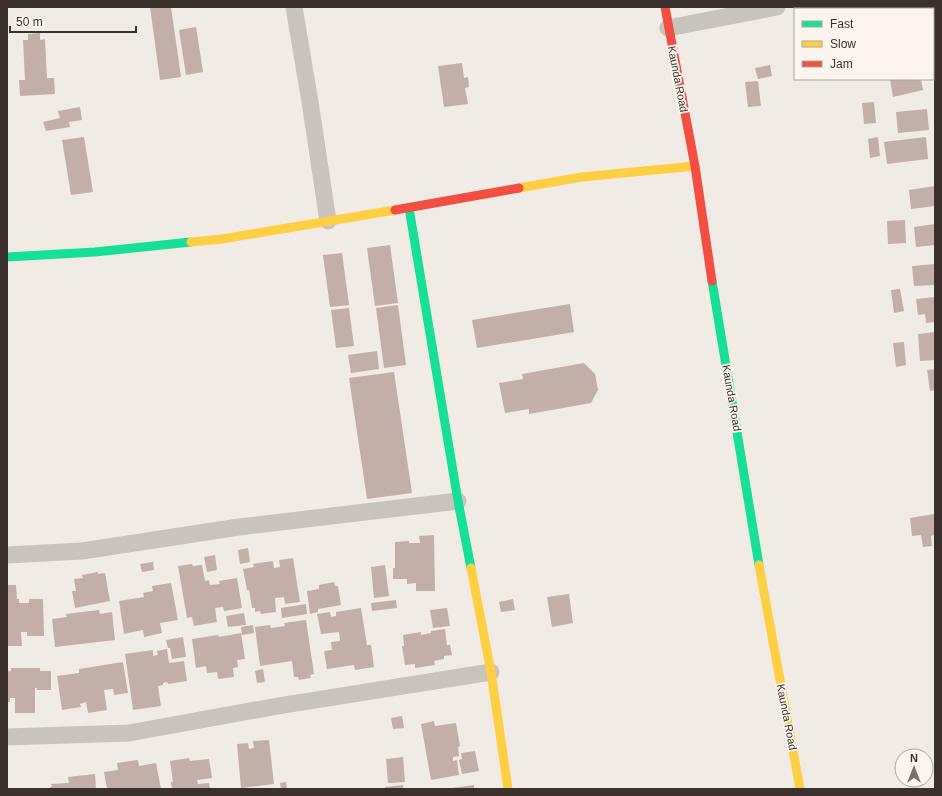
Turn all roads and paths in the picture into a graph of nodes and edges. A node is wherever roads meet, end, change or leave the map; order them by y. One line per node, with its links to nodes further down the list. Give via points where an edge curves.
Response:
1 (294, 7): 7 (street)
2 (665, 7): 4 (street, Kaunda Road)
3 (777, 7): 4 (street)
4 (668, 28): 5 (street, Kaunda Road)
5 (695, 166): 6 (street, via 582,177); 14 (street, Kaunda Road, via 715,304)
6 (409, 208): 7 (street); 9 (street)
7 (328, 221): 8 (street, via 222,239 95,252)
8 (7, 257)
9 (458, 501): 10 (street, via 239,527 82,551); 11 (street)
10 (7, 555)
11 (491, 672): 12 (street, via 129,733); 13 (street)
12 (7, 737)
13 (508, 789)
14 (800, 789)

